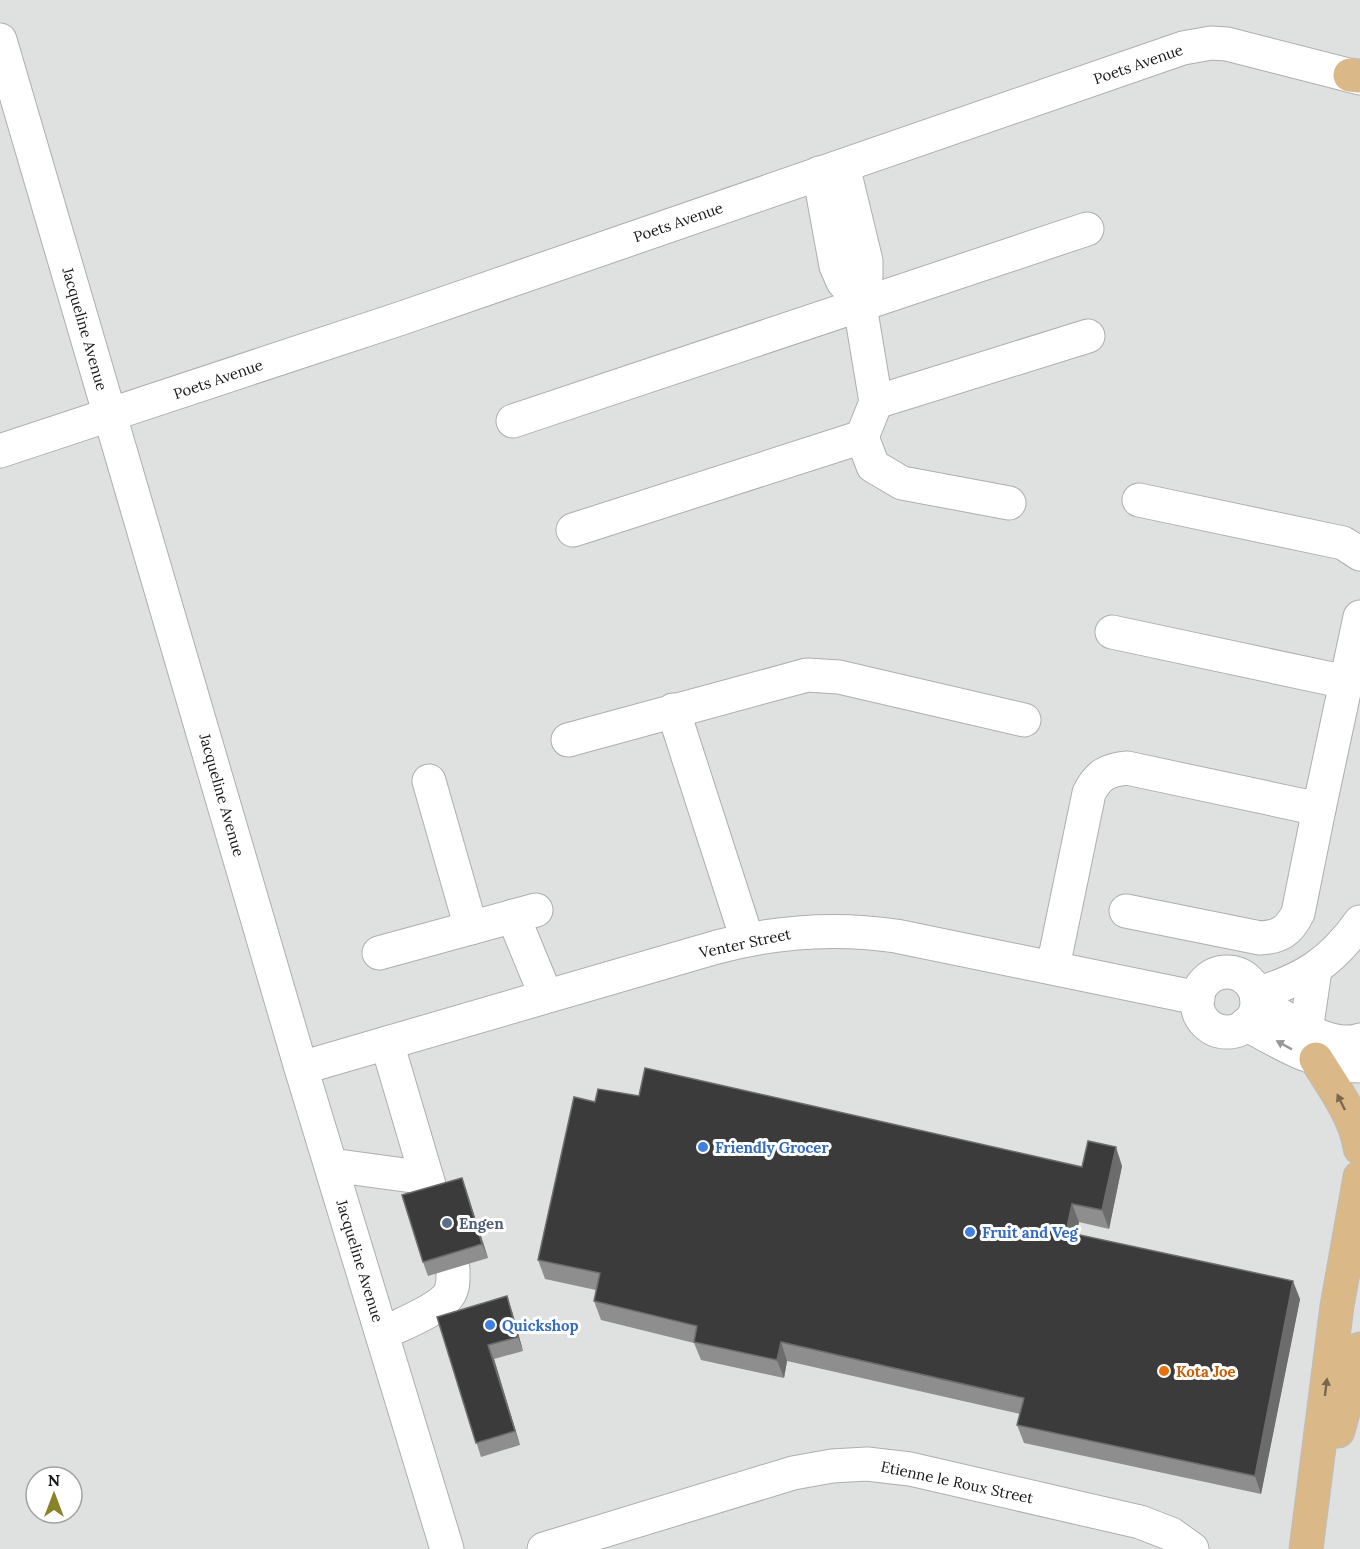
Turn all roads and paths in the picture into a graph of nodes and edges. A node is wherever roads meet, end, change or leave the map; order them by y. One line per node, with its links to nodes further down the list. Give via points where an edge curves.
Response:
1 (0, 40): 8 (street, Jacqueline Avenue)
2 (1357, 76): 3 (street, Poets Avenue, via 1227,44 1198,44)
3 (831, 169): 5 (street, via 866,261 866,276); 8 (street, Poets Avenue)
4 (1087, 229): 5 (street)
5 (858, 300): 7 (street); 9 (street)
6 (1088, 336): 7 (street)
7 (876, 402): 10 (street)
8 (110, 416): 11 (street, Poets Avenue); 38 (street, Jacqueline Avenue)
9 (513, 421)
10 (862, 437): 13 (street, via 873,466 902,483); 14 (street)
11 (0, 451)
12 (1139, 500): 15 (street, via 1343,543)
13 (1009, 503)
14 (573, 530)
15 (1360, 554)
16 (1360, 617): 18 (street)
17 (1112, 632): 18 (street)
18 (1346, 682): 23 (street)
19 (673, 710): 20 (street, via 791,678 823,674); 21 (street); 27 (street)
20 (1024, 720)
21 (568, 740)
22 (429, 781): 26 (street)
23 (1319, 809): 24 (street, via 1298,913 1290,928 1276,937 1260,938); 29 (street, via 1127,768 1110,769 1096,778 1089,793)
24 (1126, 911)
25 (1360, 922): 30 (street, via 1343,946)
26 (471, 928): 28 (street); 31 (street, via 525,913)
27 (747, 939): 29 (street, Venter Street, via 809,931 868,932); 31 (street, Venter Street)
28 (379, 953)
29 (1053, 967): 32 (street, Venter Street)
30 (1315, 970): 33 (street); 36 (street)
31 (546, 996): 35 (street, Venter Street)
32 (1198, 998): 33 (street, via 1200,1017 1211,1028 1229,1033); 33 (street, via 1208,979 1230,972 1242,975 1250,983)
33 (1253, 1006): 36 (street, via 1294,1051)
34 (1360, 1040): 36 (street, via 1326,1038)
35 (387, 1043): 38 (street, Venter Street); 40 (street, via 430,1190)
36 (1311, 1045): 37 (street, via 1338,1066); 39 (main road, one-way to 36, via 1359,1136)
37 (1360, 1066)
38 (301, 1068): 40 (street, Jacqueline Avenue)
39 (1360, 1148)
40 (331, 1165): 43 (street, Jacqueline Avenue)
41 (1360, 1177): 48 (main road, one-way to 41, via 1337,1306)
42 (453, 1269): 43 (street, via 454,1283 448,1297)
43 (382, 1334): 45 (street, Jacqueline Avenue)
44 (1360, 1349): 48 (main road)
45 (447, 1549)
46 (544, 1549): 47 (street, Etienne le Roux Street, via 793,1473 867,1464 910,1469 1140,1522 1171,1533)
47 (1192, 1549)
48 (1307, 1549)

